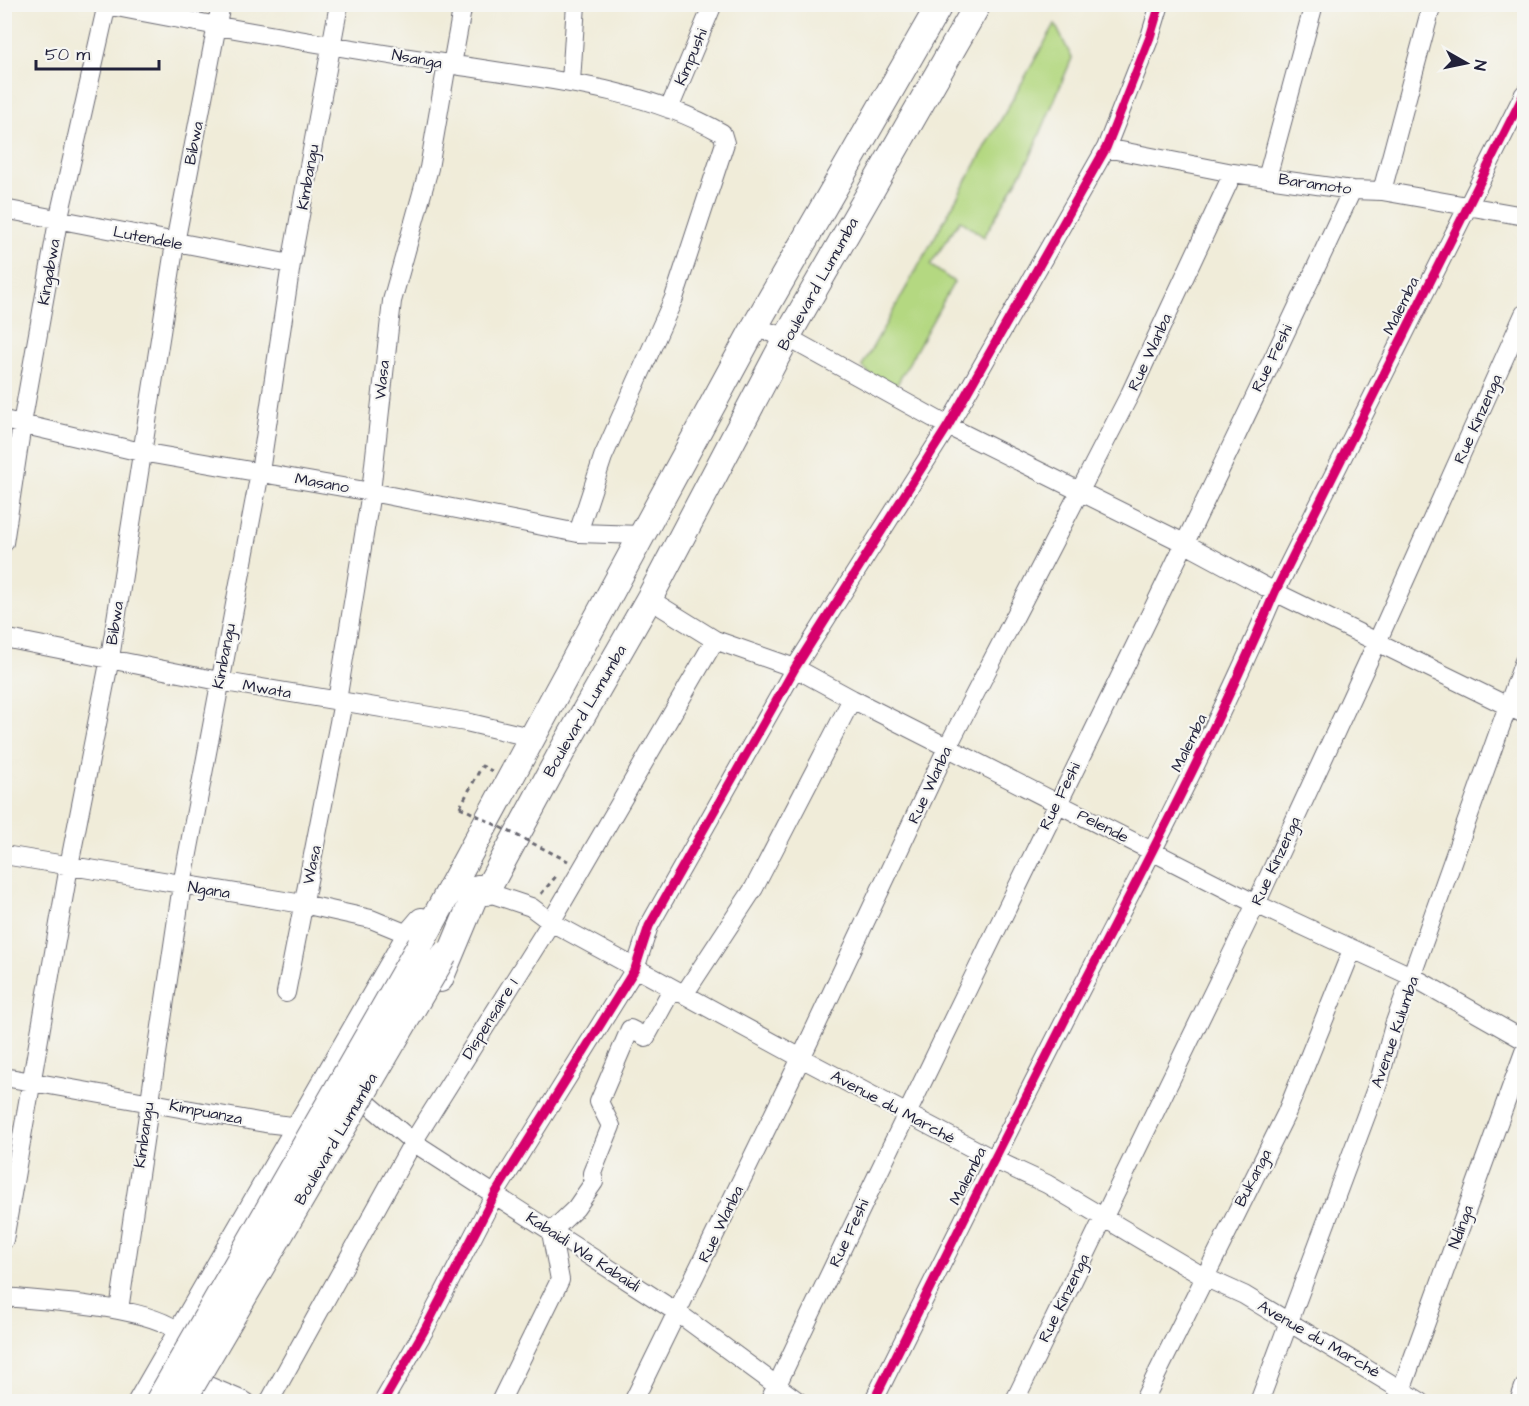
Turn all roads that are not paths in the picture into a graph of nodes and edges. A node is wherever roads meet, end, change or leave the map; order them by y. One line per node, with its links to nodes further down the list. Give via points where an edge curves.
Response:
1 (221, 4): 12 (street, Bibwa)
2 (339, 4): 13 (street, Kimbangu)
3 (463, 4): 14 (street, Wasa)
4 (576, 4): 15 (street)
5 (713, 4): 17 (street, Kimpushi)
6 (940, 4): 30 (highway, Boulevard Lumumba)
7 (978, 4): 31 (highway, Boulevard Lumumba)
8 (1160, 4): 18 (street)
9 (1314, 4): 20 (street)
10 (1432, 4): 22 (street)
11 (105, 5): 12 (street, Nsanga); 26 (street, Kingabwa)
12 (216, 27): 13 (street, Nsanga); 27 (street, Bibwa)
13 (332, 44): 14 (street, Nsanga); 28 (street, Kimbangu)
14 (449, 64): 15 (street, Nsanga); 36 (street, Wasa, via 429,168 392,301)
15 (571, 82): 17 (street, Nsanga)
16 (1524, 94): 23 (street, Malemba)
17 (669, 109): 38 (street, Nsanga, via 725,136 674,298 603,457)
18 (1106, 148): 19 (street, Baramoto); 33 (street)
19 (1233, 173): 20 (street, Baramoto); 37 (street, Rue Wanba)
20 (1267, 178): 21 (street, Baramoto)
21 (1352, 190): 22 (street, Baramoto); 41 (street, Rue Feshi)
22 (1382, 191): 23 (street, Baramoto)
23 (1467, 207): 25 (street, Baramoto); 42 (street, Malemba)
24 (4, 209): 26 (street, Lutendele)
25 (1524, 216)
26 (58, 221): 27 (street, Lutendele); 32 (street, Kingabwa)
27 (175, 243): 28 (street, Lutendele); 34 (street, Bibwa)
28 (291, 264): 35 (street, Kimbangu)
29 (1524, 314): 46 (street, Rue Kinzenga)
30 (754, 327): 31 (street); 39 (highway, Boulevard Lumumba)
31 (787, 337): 33 (street); 43 (highway, Boulevard Lumumba)
32 (13, 422): 34 (street, Masano); 40 (street, Kingabwa)
33 (948, 426): 37 (street); 49 (street)
34 (141, 452): 35 (street, Masano); 47 (street, Bibwa)
35 (260, 472): 36 (street, Masano); 50 (street, Kimbangu)
36 (371, 492): 38 (street, Masano); 52 (street, Wasa)
37 (1081, 492): 41 (street); 56 (street, Rue Wanba)
38 (578, 533): 39 (street, Masano)
39 (641, 535): 55 (highway, Boulevard Lumumba)
40 (4, 543)
41 (1184, 543): 42 (street); 57 (street, Rue Feshi)
42 (1275, 592): 46 (street); 58 (street, Malemba, via 1248,656)
43 (649, 599): 45 (street, Pelende); 62 (highway, Boulevard Lumumba, via 565,746)
44 (4, 638): 47 (street, Mwata)
45 (715, 640): 49 (street, Pelende); 65 (street, Dispensaire 1)
46 (1378, 640): 53 (street); 64 (street, Rue Kinzenga)
47 (110, 658): 50 (street, Mwata); 60 (street, Bibwa)
48 (1524, 661): 53 (street, Avenue Kulumba)
49 (795, 668): 51 (street, Pelende); 68 (street, via 649,926)
50 (219, 681): 52 (street, Mwata); 61 (street, Kimbangu)
51 (852, 699): 56 (street, Pelende); 71 (street, via 754,888)
52 (340, 702): 55 (street, Mwata, via 466,722); 63 (street, Wasa, via 326,798)
53 (1508, 705): 54 (street); 69 (street, Avenue Kulumba)
54 (1524, 714)
55 (530, 737): 62 (highway, Boulevard Lumumba)
56 (948, 746): 57 (street, Pelende); 74 (street, Rue Wanba)
57 (1057, 802): 58 (street, Pelende); 79 (street, Rue Feshi)
58 (1152, 851): 64 (street, Pelende); 82 (street, Malemba)
59 (4, 855): 60 (street, Ngana)
60 (69, 866): 61 (street, Ngana); 76 (street, Bibwa)
61 (182, 885): 63 (street, Ngana); 77 (street, Kimbangu)
62 (473, 888): 65 (street, Avenue du Marché, via 531,907); 66 (highway, Boulevard Lumumba); 78 (highway, via 445,972); 99 (highway, Boulevard Lumumba, bridge, via 444,955)
63 (303, 904): 66 (street, Ngana, via 370,919); 70 (street, Wasa)
64 (1256, 904): 67 (street, Pelende); 84 (street, Rue Kinzenga)
65 (551, 922): 68 (street, Avenue du Marché); 81 (street, Dispensaire 1)
66 (415, 940): 80 (highway); 98 (highway, Boulevard Lumumba, bridge)
67 (1352, 950): 69 (street, Pelende); 87 (street, Bukanga, via 1286,1114)
68 (635, 969): 71 (street, Avenue du Marché); 83 (street)
69 (1413, 977): 72 (street, Pelende); 91 (street, Avenue Kulumba, via 1394,1025 1380,1078)
70 (286, 993)
71 (685, 993): 74 (street, Avenue du Marché); 85 (street, via 670,993 646,1036 630,1029 599,1102 611,1126 592,1173 594,1182 576,1208)
72 (1524, 1040)
73 (1524, 1052): 96 (street, Ndinga)
74 (801, 1058): 79 (street, Avenue du Marché); 90 (street, Rue Wanba)
75 (4, 1077): 76 (street, Kimpuanza)
76 (32, 1081): 77 (street, Kimpuanza); 86 (street, Bibwa)
77 (148, 1101): 80 (street, Kimpuanza); 89 (street, Kimbangu)
78 (368, 1103): 81 (street, Kabaidi Wa Kabaidi); 94 (highway)
79 (906, 1113): 82 (street, Avenue du Marché); 95 (street, Rue Feshi)
80 (301, 1127): 92 (highway)
81 (413, 1142): 83 (street, Kabaidi Wa Kabaidi); 101 (street, Dispensaire 1)
82 (993, 1159): 84 (street, Avenue du Marché, via 1047,1184); 106 (street, Malemba)
83 (495, 1194): 85 (street, Kabaidi Wa Kabaidi); 102 (street, via 425,1329)
84 (1103, 1217): 87 (street, Avenue du Marché); 107 (street, Rue Kinzenga)
85 (551, 1232): 90 (street, Kabaidi Wa Kabaidi); 103 (street, via 560,1280)
86 (4, 1240)
87 (1204, 1277): 91 (street, Avenue du Marché); 108 (street, Bukanga)
88 (4, 1297): 89 (street)
89 (119, 1310): 92 (street, via 151,1318)
90 (678, 1313): 95 (street, Kabaidi Wa Kabaidi); 104 (street, Rue Wanba)
91 (1289, 1322): 96 (street, Avenue du Marché); 109 (street, Avenue Kulumba)
92 (181, 1334): 94 (street); 97 (highway)
93 (1524, 1387): 111 (street)
94 (199, 1393): 100 (street)
95 (773, 1393): 105 (street, Kabaidi Wa Kabaidi)
96 (1399, 1395): 110 (street, Avenue du Marché)
97 (141, 1401)
98 (158, 1401)
99 (182, 1401)
100 (246, 1401)
101 (269, 1401)
102 (382, 1401)
103 (500, 1401)
104 (633, 1401)
105 (800, 1401)
106 (873, 1401)
107 (1014, 1401)
108 (1143, 1401)
109 (1259, 1401)
110 (1421, 1401)
111 (1519, 1401)

